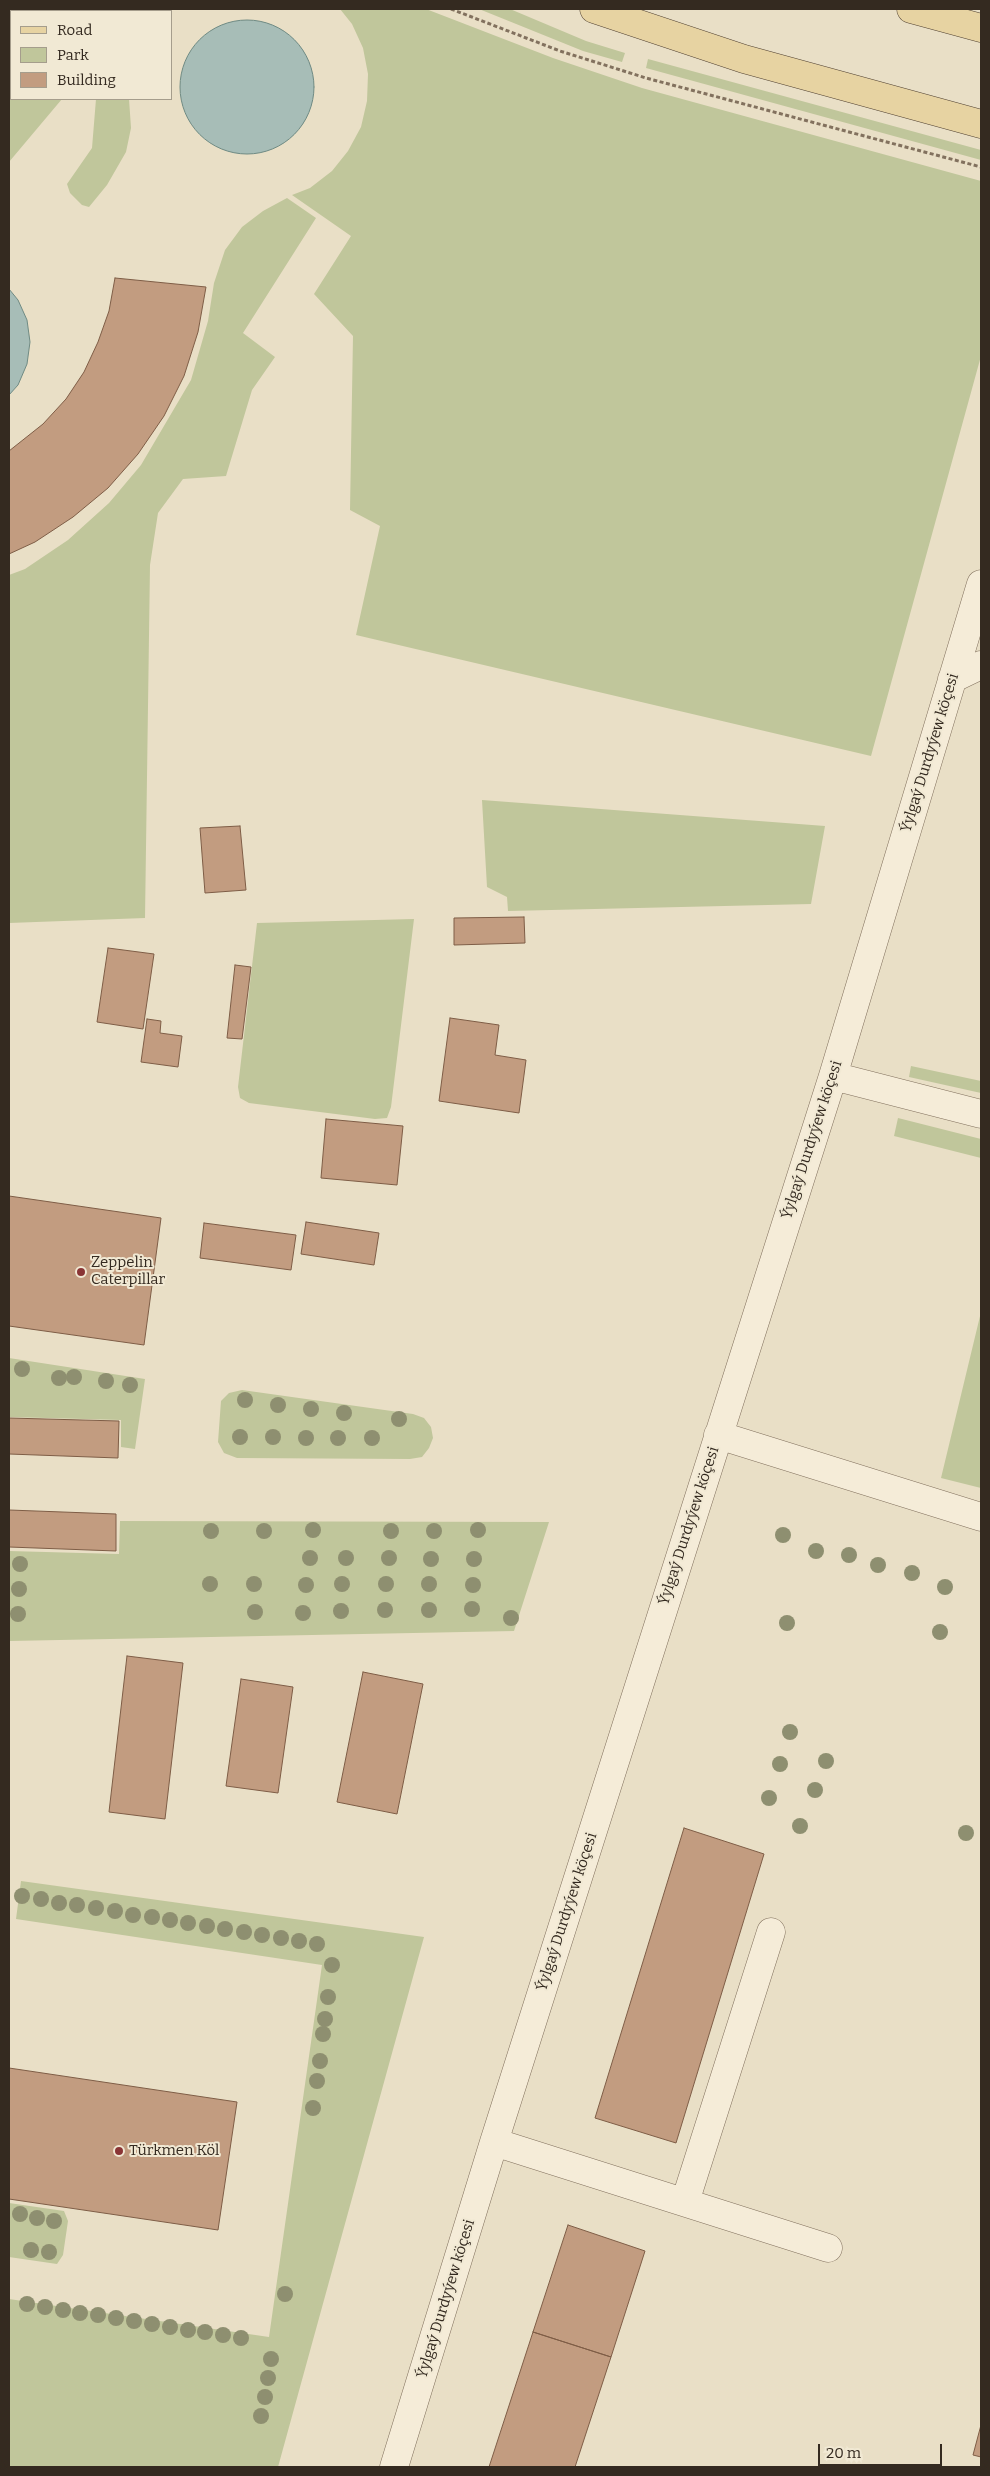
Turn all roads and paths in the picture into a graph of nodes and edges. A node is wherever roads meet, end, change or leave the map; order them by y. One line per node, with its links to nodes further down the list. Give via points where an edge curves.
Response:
1 (452, 9): 6 (path, via 560,51 646,78)
2 (594, 9): 5 (main road, via 744,59)
3 (911, 9): 4 (main road)
4 (981, 28)
5 (981, 124)
6 (981, 168)
7 (981, 584): 9 (street, Ýylgaý Durdyýew köçesi)
8 (981, 664): 9 (street)
9 (952, 679): 10 (street, Ýylgaý Durdyýew köçesi)
10 (832, 1076): 11 (street); 12 (street, Ýylgaý Durdyýew köçesi)
11 (981, 1114)
12 (718, 1435): 13 (street); 15 (street, Ýylgaý Durdyýew köçesi)
13 (981, 1517)
14 (771, 1932): 16 (street)
15 (494, 2142): 16 (street); 18 (street, Ýylgaý Durdyýew köçesi)
16 (685, 2202): 17 (street)
17 (828, 2248)
18 (394, 2467)

